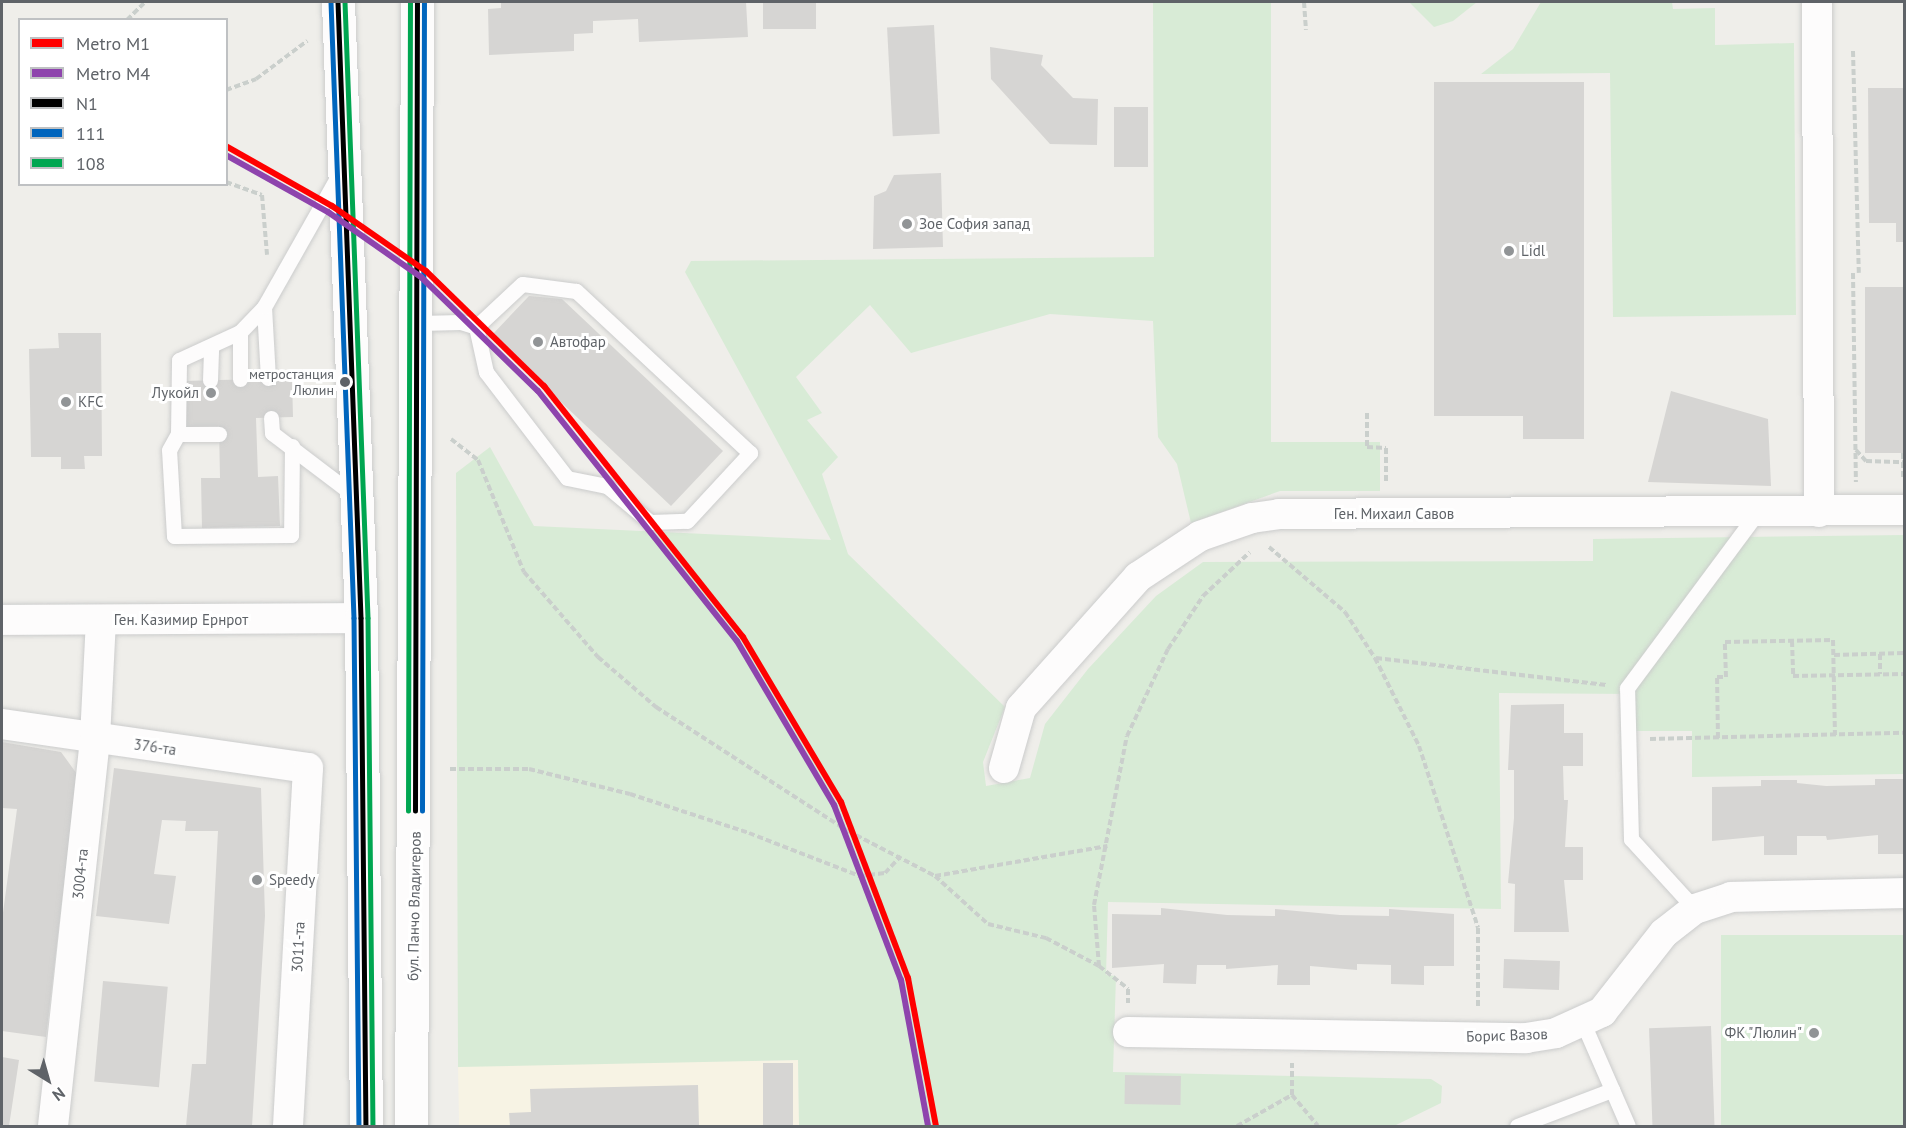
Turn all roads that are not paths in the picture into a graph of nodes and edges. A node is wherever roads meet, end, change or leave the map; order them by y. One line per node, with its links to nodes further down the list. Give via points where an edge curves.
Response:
1 (338, 2): 4 (main road)
2 (417, 2): 6 (main road, бул. Панчо Владигеров)
3 (1817, 2): 19 (street)
4 (344, 166): 5 (lane); 17 (main road)
5 (264, 307): 8 (lane); 10 (lane)
6 (419, 323): 7 (lane, via 461,322); 36 (main road, бул. Панчо Владигеров)
7 (476, 327): 7 (lane, via 486,372 567,478 607,486 650,522 687,521 750,453 576,291 522,284)
8 (240, 332): 9 (lane); 11 (lane)
9 (211, 348): 12 (lane); 15 (lane, via 179,360)
10 (268, 378)
11 (240, 379)
12 (210, 380)
13 (266, 428): 16 (lane)
14 (213, 431): 15 (lane)
15 (178, 434): 16 (lane, via 169,450 174,536 291,535)
16 (292, 446): 17 (lane)
17 (357, 498): 21 (main road)
18 (1905, 510): 19 (street, Ген. Михаил Савов)
19 (1819, 512): 20 (street, Ген. Михаил Савов)
20 (1757, 513): 27 (street, Ген. Михаил Савов, via 1387,513 1200,536 1138,577 1021,708); 29 (lane, via 1627,688 1631,839)
21 (361, 618): 23 (street, Ген. Казимир Ернрот); 35 (main road)
22 (2, 620): 23 (street, Ген. Казимир Ернрот)
23 (102, 620): 25 (street, 3004-та)
24 (2, 724): 25 (street, 376-та)
25 (95, 738): 26 (street, 376-та); 33 (street, 3004-та)
26 (308, 768): 34 (street, 3011-та)
27 (1004, 768)
28 (1905, 892): 29 (street, Борис Вазов, via 1731,897)
29 (1695, 909): 30 (street, Борис Вазов, via 1664,933 1615,997)
30 (1583, 1023): 31 (street, Борис Вазов, via 1526,1038); 32 (lane)
31 (1128, 1032)
32 (1612, 1090): 37 (lane); 38 (lane)
33 (52, 1126)
34 (288, 1126)
35 (366, 1126)
36 (411, 1126)
37 (1517, 1126)
38 (1628, 1126)

